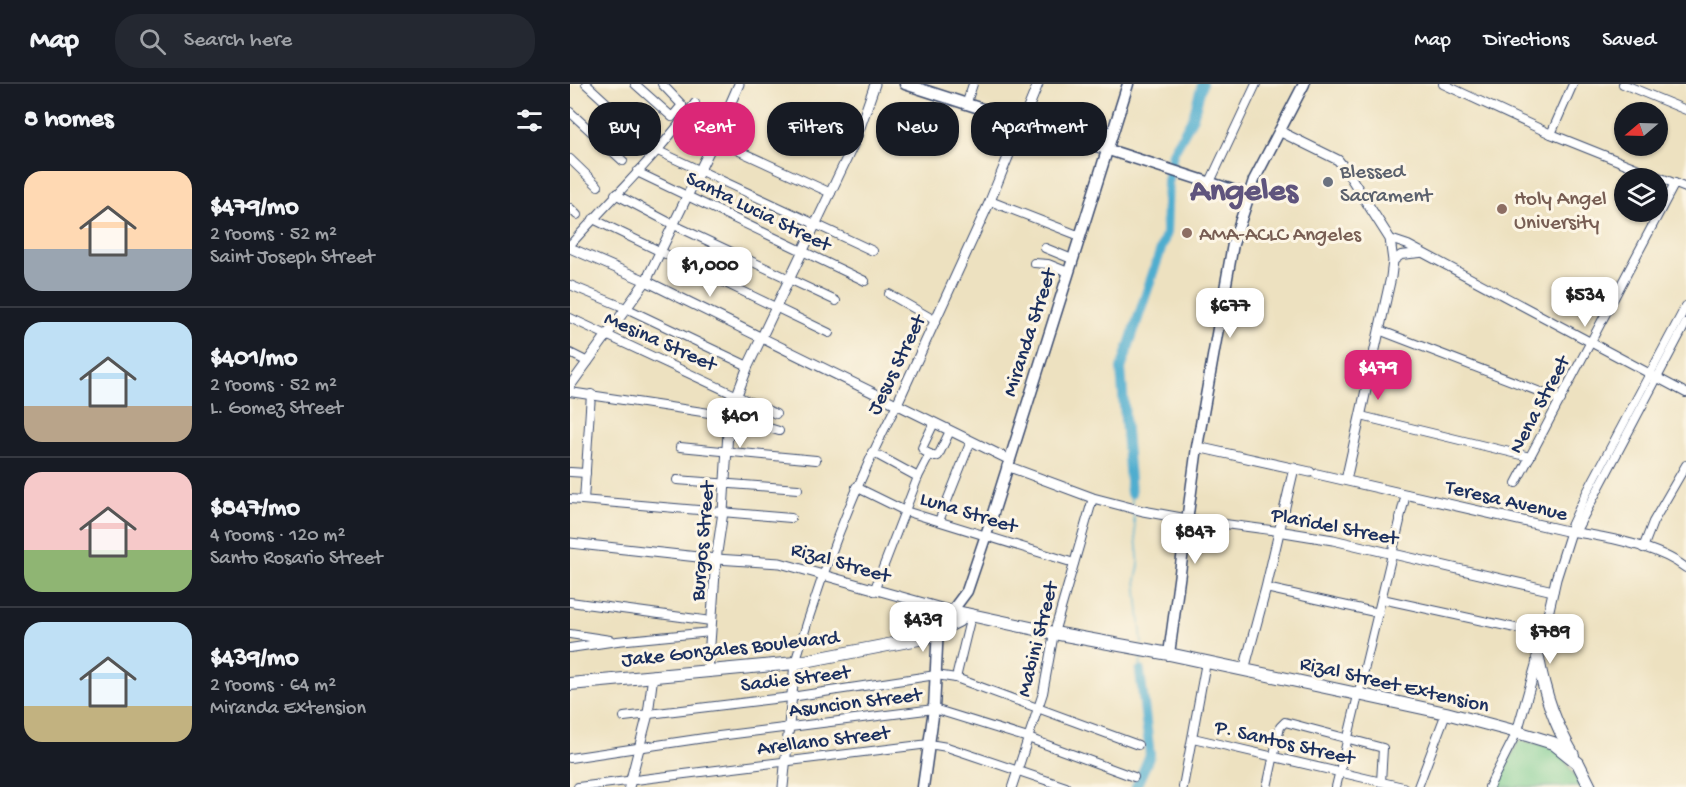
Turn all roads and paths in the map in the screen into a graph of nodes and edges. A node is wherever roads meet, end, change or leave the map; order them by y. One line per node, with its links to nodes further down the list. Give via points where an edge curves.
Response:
1 (586, 84): 15 (street)
2 (635, 84): 3 (street, via 672,117 682,105)
3 (662, 84)
4 (739, 84): 16 (street)
5 (875, 84): 40 (street, Burgos Street)
6 (904, 84): 18 (main road)
7 (973, 84): 18 (street)
8 (1038, 84): 17 (street, Jesus Street)
9 (1128, 84): 26 (main road, Miranda Street)
10 (1256, 84): 36 (street)
11 (1304, 84): 22 (main road)
12 (1443, 84): 24 (street)
13 (1573, 84): 24 (street)
14 (1623, 84): 20 (street)
15 (606, 102)
16 (731, 102)
17 (1031, 102)
18 (966, 105): 19 (main road)
19 (971, 106)
20 (1686, 110)
21 (570, 112): 33 (street)
22 (1279, 131): 43 (main road); 51 (street, via 1338,160)
23 (673, 133): 25 (street)
24 (1551, 134): 37 (street)
25 (661, 147)
26 (1108, 150): 36 (main road); 50 (main road, Miranda Street)
27 (661, 152): 34 (street)
28 (653, 156): 35 (street)
29 (706, 156): 34 (street)
30 (748, 156): 40 (street)
31 (1009, 156): 44 (street, Jesus Street)
32 (570, 159): 38 (street)
33 (623, 161)
34 (700, 169): 42 (street); 48 (street)
35 (637, 172): 41 (street); 42 (street, Santa Lucia Street)
36 (1210, 182): 43 (main road)
37 (1675, 183): 39 (street); 78 (street, Nena Street)
38 (598, 186)
39 (1686, 188)
40 (831, 193): 48 (street, Burgos Street)
41 (615, 194): 47 (street); 49 (street)
42 (687, 195): 49 (street); 55 (street, Santa Lucia Street)
43 (1248, 195): 97 (main road, via 1233,244)
44 (990, 201): 50 (street); 72 (street, Jesus Street)
45 (570, 208): 46 (street)
46 (578, 215)
47 (593, 219): 52 (street); 54 (street)
48 (817, 223): 55 (street, Burgos Street); 56 (street)
49 (674, 225): 54 (street); 62 (street)
50 (1080, 236): 58 (main road, Miranda Street)
51 (1390, 239): 57 (street); 59 (street)
52 (570, 247): 63 (street, Plaridel Street)
53 (1045, 248): 58 (street)
54 (661, 251): 63 (street); 69 (street)
55 (803, 251): 62 (street, Burgos Street); 64 (street, Santa Lucia Street)
56 (873, 251)
57 (1420, 253): 59 (street, via 1401,255); 78 (street)
58 (1072, 259): 61 (main road, Miranda Street)
59 (1393, 261): 74 (street)
60 (1034, 262): 61 (street)
61 (1068, 272): 103 (main road, Miranda Street)
62 (789, 278): 67 (street); 69 (street, Burgos Street)
63 (646, 281): 70 (street); 77 (street, Plaridel Street)
64 (866, 281)
65 (570, 285): 70 (street)
66 (889, 294): 72 (street)
67 (836, 301)
68 (1686, 306): 82 (street)
69 (776, 307): 75 (street); 77 (street, Burgos Street)
70 (628, 309): 76 (street); 81 (street)
71 (570, 318): 76 (street, Mesina Street)
72 (936, 321): 88 (street, Jesus Street)
73 (1686, 323): 82 (street)
74 (1379, 330): 87 (street); 91 (street)
75 (829, 333)
76 (608, 336): 80 (street); 86 (street, Mesina Street)
77 (761, 338): 81 (street, Burgos Street); 88 (street, Plaridel Street)
78 (1591, 343): 82 (street); 87 (street, Nena Street)
79 (570, 353): 80 (street)
80 (588, 362): 83 (street)
81 (748, 366): 86 (street, Burgos Street)
82 (1653, 376): 84 (street); 126 (street, via 1577,529)
83 (571, 386): 85 (street)
84 (1686, 393)
85 (591, 394): 90 (street); 107 (street)
86 (737, 394): 89 (street, Mesina Street); 90 (street, Burgos Street)
87 (1561, 400): 101 (street, Nena Street)
88 (897, 404): 92 (street, Plaridel Street); 99 (street, Jesus Street)
89 (776, 414)
90 (729, 416): 93 (street); 98 (street, Burgos Street)
91 (1360, 416): 101 (street); 111 (street)
92 (934, 423): 94 (street, Plaridel Street); 100 (street, via 922,448)
93 (779, 431)
94 (950, 431): 95 (street, Plaridel Street); 100 (street, via 938,456)
95 (971, 441): 103 (street, Plaridel Street); 124 (street)
96 (680, 447): 98 (street)
97 (1197, 447): 105 (street, Teresa Avenue); 123 (main road)
98 (726, 450): 102 (street); 113 (street, Burgos Street)
99 (872, 452): 108 (street); 114 (street, Jesus Street)
100 (930, 454): 108 (street)
101 (1530, 457): 112 (street, Nena Street)
102 (816, 460)
103 (1008, 462): 117 (street, Plaridel Street); 127 (main road, Miranda Street)
104 (1686, 465): 109 (street)
105 (1294, 468): 111 (street, Teresa Avenue); 125 (street)
106 (570, 472): 107 (street)
107 (586, 473): 119 (street)
108 (918, 477): 120 (street)
109 (1683, 479): 129 (street, via 1653,522)
110 (677, 480): 113 (street)
111 (1346, 480): 116 (street, Teresa Avenue)
112 (1516, 483)
113 (725, 484): 115 (street); 121 (street, Burgos Street)
114 (856, 487): 120 (street, Luna Street); 134 (street, Jesus Street)
115 (798, 489)
116 (1406, 494): 126 (street, Teresa Avenue); 130 (street)
117 (1093, 498): 123 (street, Plaridel Street); 132 (street, Mabini Street)
118 (570, 499): 119 (street)
119 (584, 500): 121 (street)
120 (905, 511): 124 (street, Luna Street); 136 (street)
121 (723, 512): 122 (street); 131 (street, Burgos Street)
122 (791, 518)
123 (1187, 519): 125 (street, Plaridel Street); 152 (main road)
124 (939, 521): 127 (street, Luna Street)
125 (1278, 531): 130 (street, Plaridel Street); 135 (street)
126 (1571, 532): 129 (street, Teresa Avenue); 138 (street)
127 (985, 535): 132 (street, Luna Street); 137 (main road, Miranda Street)
128 (570, 543): 131 (street, Rizal Street)
129 (1643, 548): 133 (street, Teresa Avenue)
130 (1393, 553): 138 (street, Plaridel Street); 139 (street)
131 (716, 559): 134 (street, Rizal Street, via 780,563); 144 (street, Burgos Street)
132 (1074, 563): 147 (street, Mabini Street)
133 (1686, 568)
134 (822, 575): 136 (street, Rizal Street); 155 (street, Jesus Street)
135 (1266, 588): 142 (street); 156 (street)
136 (874, 591): 141 (street, Rizal Street)
137 (967, 591): 141 (main road, Miranda Street); 143 (main road, Miranda Street)
138 (1553, 591): 149 (street)
139 (1382, 599): 142 (street); 149 (street)
140 (570, 602): 144 (street)
141 (952, 611): 143 (main road, Rizal Street); 145 (main road)
142 (1379, 613): 162 (street)
143 (968, 615): 145 (main road, Jake Gonzales Boulevard); 147 (main road, Rizal Street); 160 (street)
144 (711, 621): 146 (street, Burgos Street)
145 (934, 631): 155 (main road, Jake Gonzales Boulevard); 159 (main road)
146 (711, 632): 150 (street); 157 (street, Burgos Street)
147 (1054, 633): 152 (main road, Rizal Street); 164 (street, Mabini Street)
148 (570, 634): 150 (street)
149 (1544, 634): 153 (street)
150 (617, 641): 151 (street)
151 (570, 648)
152 (1169, 654): 154 (main road, Rizal Street Extension)
153 (1538, 658): 170 (street); 180 (main road, via 1544,692)
154 (1206, 662): 156 (main road, Rizal Street Extension); 172 (street)
155 (795, 663): 157 (main road, Jake Gonzales Boulevard); 163 (street)
156 (1244, 670): 162 (main road, Rizal Street Extension)
157 (708, 672): 158 (main road, Jake Gonzales Boulevard)
158 (653, 675): 161 (main road, Jake Gonzales Boulevard); 167 (street)
159 (936, 675): 160 (street, Sadie Street); 163 (street, Sadie Street); 165 (main road)
160 (956, 678): 164 (street, Sadie Street)
161 (570, 684)
162 (1359, 694): 166 (main road, Rizal Street Extension); 173 (street)
163 (791, 697): 167 (street, Sadie Street); 169 (street)
164 (1038, 708): 171 (street, Mabini Street); 175 (street, Sadie Street)
165 (934, 709): 169 (street, Asuncion Street); 171 (street, Asuncion Street); 174 (main road)
166 (1446, 712): 170 (main road, Rizal Street Extension); 195 (street)
167 (648, 714): 168 (street, Sadie Street); 176 (street)
168 (624, 717)
169 (788, 727): 176 (street, Asuncion Street); 179 (street)
170 (1517, 732): 180 (main road, Rizal Street Extension, via 1553,743); 196 (street)
171 (1028, 738): 181 (street, Mabini Street); 183 (street, Asuncion Street)
172 (1193, 738): 178 (street, P. Santos Street); 191 (street)
173 (1349, 739): 178 (street, via 1283,723); 182 (street); 184 (street, via 1383,748)
174 (929, 744): 179 (street, Arellano Street); 181 (street, Arellano Street); 188 (main road)
175 (1138, 745)
176 (640, 748): 177 (street, Asuncion Street); 185 (street)
177 (570, 758)
178 (1275, 758): 182 (street, P. Santos Street); 192 (street)
179 (787, 762): 185 (street, Arellano Street); 187 (street)
180 (1578, 764): 197 (main road, Rizal Street Extension)
181 (1018, 770): 189 (street, Mabini Street); 190 (street, Arellano Street)
182 (1340, 772): 184 (street, P. Santos Street); 193 (street)
183 (1134, 777)
184 (1381, 782): 194 (street, P. Santos Street)
185 (630, 784): 186 (street, Arellano Street)
186 (578, 787)
187 (783, 787)
188 (923, 787)
189 (1012, 787)
190 (1066, 787)
191 (1183, 787)
192 (1267, 787)
193 (1336, 787)
194 (1402, 787)
195 (1418, 787)
196 (1489, 787)
197 (1590, 787)

